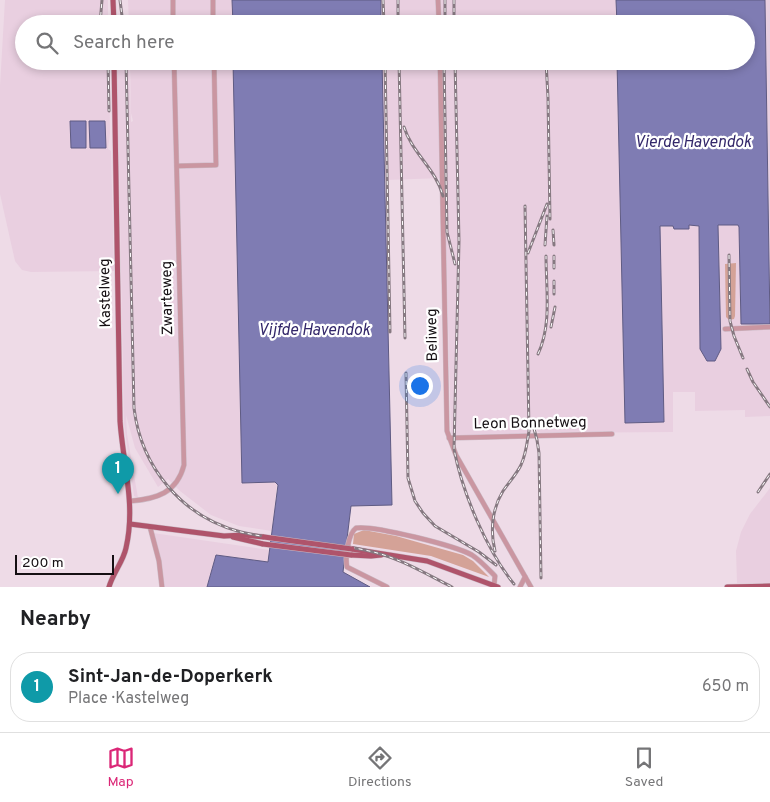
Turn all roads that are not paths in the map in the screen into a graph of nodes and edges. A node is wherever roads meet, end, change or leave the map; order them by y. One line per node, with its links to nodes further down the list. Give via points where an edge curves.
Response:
1 (113, 0): 5 (main road)
2 (173, 0): 6 (street)
3 (213, 0): 7 (street)
4 (438, 0): 8 (street)
5 (114, 15)
6 (173, 15)
7 (213, 15)
8 (439, 15)
9 (114, 70): 18 (main road, Kastelweg, via 120,421)
10 (174, 70): 13 (street, Zwarteweg)
11 (214, 70): 13 (street, via 216,165)
12 (440, 70): 17 (street, Beliweg)
13 (177, 166): 18 (street, Zwarteweg, via 184,465 176,482 161,496)
14 (770, 328): 15 (street)
15 (725, 329)
16 (612, 434): 17 (street, Leon Bonnetweg)
17 (449, 438): 23 (street, Beliweg)
18 (131, 501): 19 (main road, Kastelweg)
19 (130, 524): 20 (main road); 26 (main road, Kastelweg, via 125,555)
20 (150, 527): 21 (main road); 27 (street)
21 (230, 536): 22 (main road, bridge, via 263,544); 22 (main road, bridge, via 264,537)
22 (351, 552): 24 (main road, via 427,561)
23 (525, 577): 29 (street); 30 (street, Beliweg)
24 (496, 586): 28 (street, via 495,576 477,558 464,551 398,533 356,528 352,532 348,567)
25 (770, 586): 31 (main road)
26 (109, 587)
27 (162, 587)
28 (387, 587)
29 (520, 587)
30 (531, 587)
31 (727, 587)

